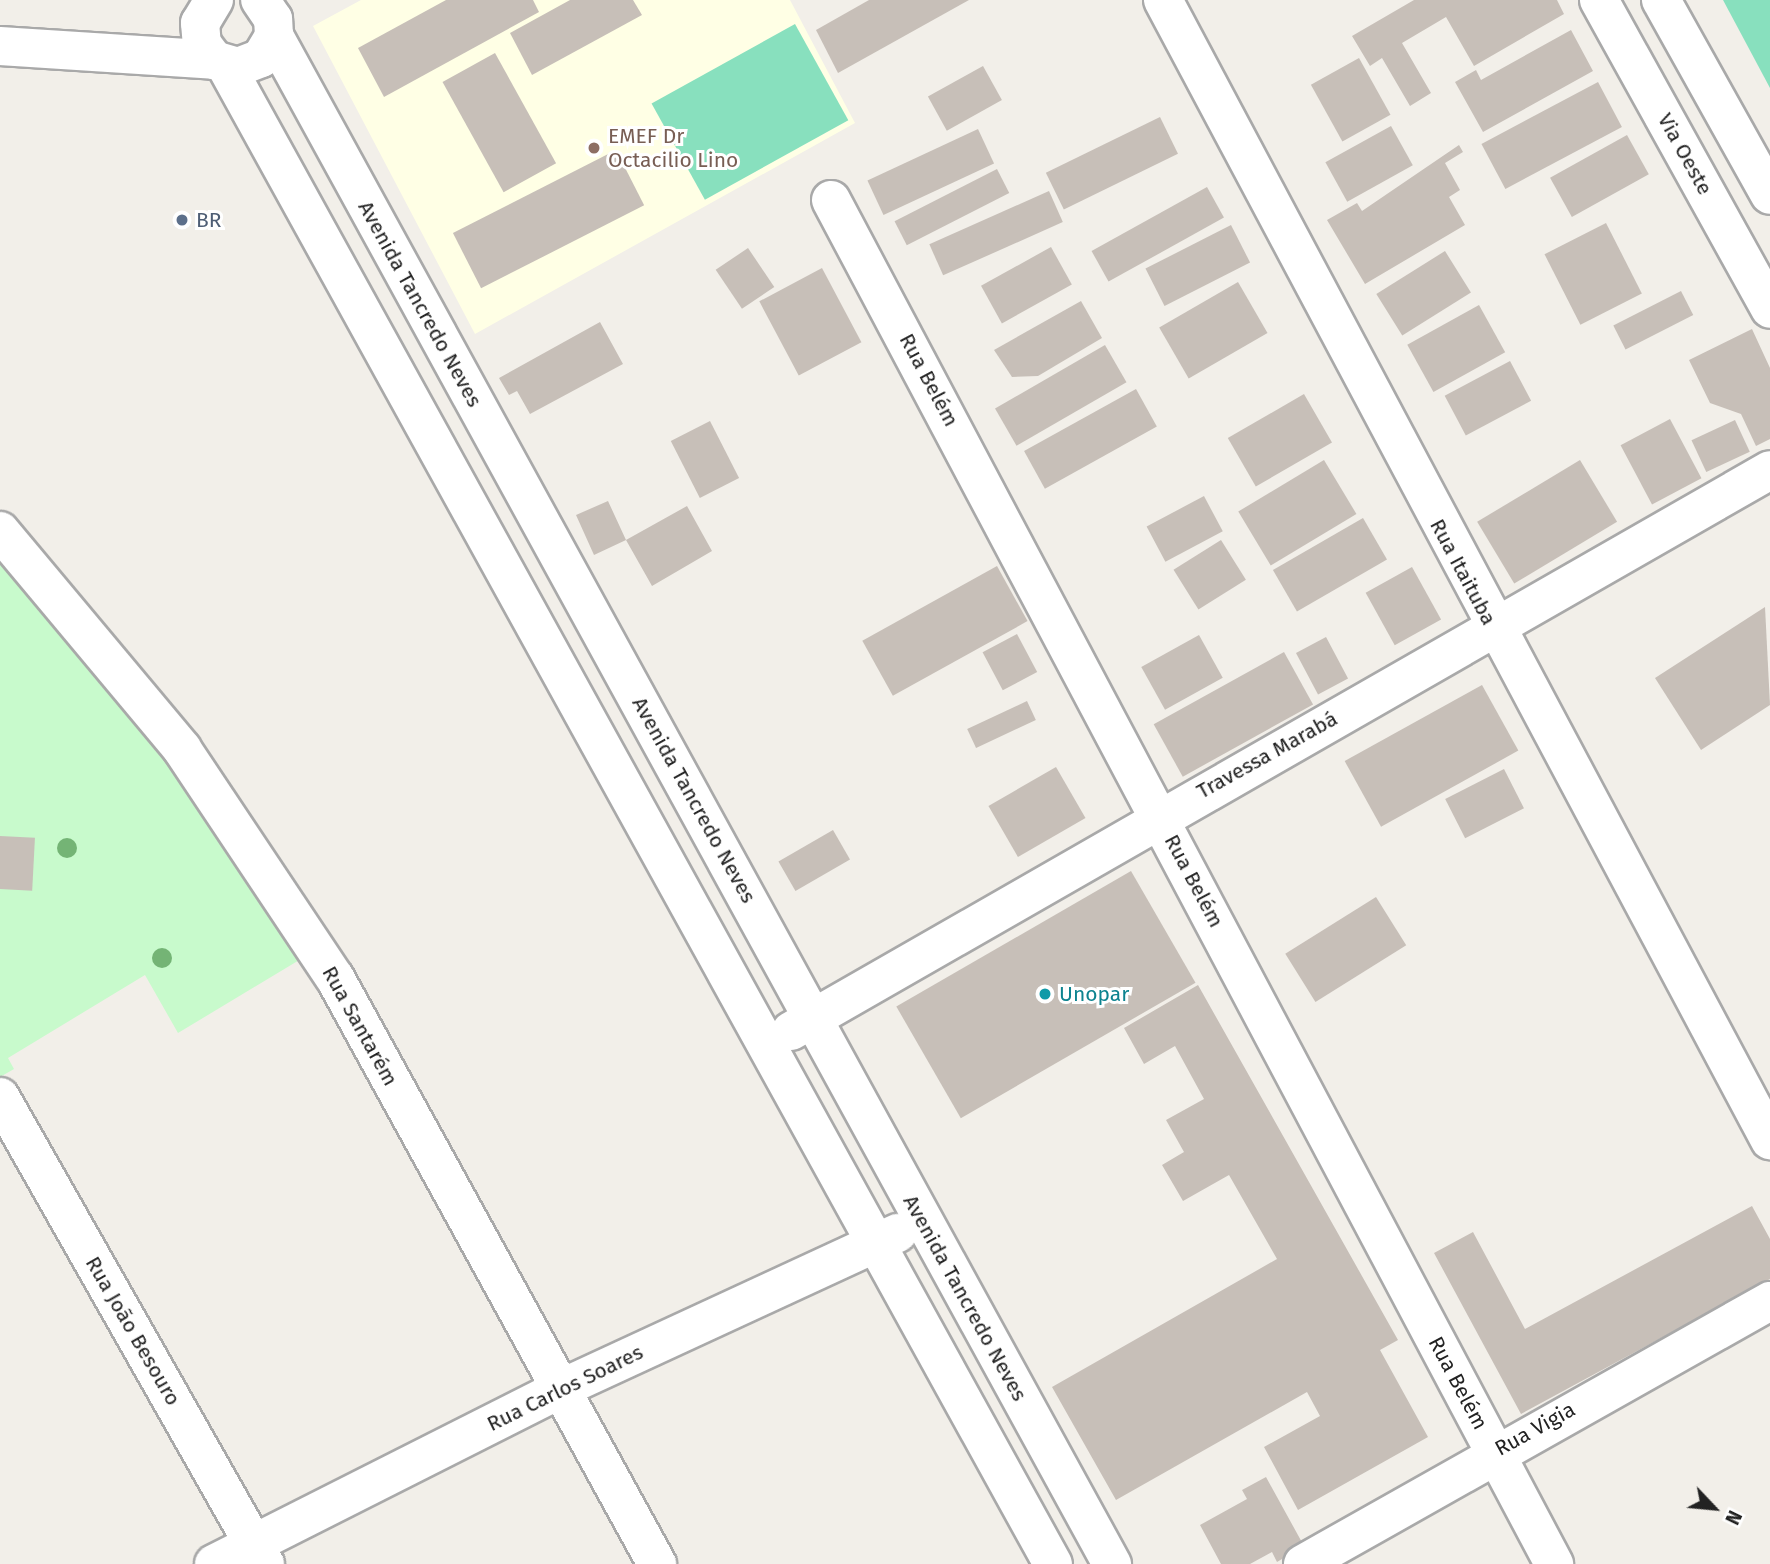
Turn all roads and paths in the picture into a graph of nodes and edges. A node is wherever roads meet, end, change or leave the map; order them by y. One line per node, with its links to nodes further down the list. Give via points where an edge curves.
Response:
1 (1163, 0): 16 (street, Rua Itaituba)
2 (1599, 0): 13 (street, Via Oeste)
3 (1661, 0): 9 (street)
4 (202, 10): 7 (street); 8 (street, via 202,44)
5 (273, 12): 8 (street, via 251,65); 11 (street, Avenida Tancredo Neves)
6 (0, 46): 7 (street)
7 (138, 54): 8 (street)
8 (220, 63): 12 (street)
9 (1770, 195)
10 (831, 200): 17 (street, Rua Belém)
11 (392, 254): 12 (street); 18 (street, Avenida Tancredo Neves)
12 (344, 281): 19 (street)
13 (1770, 309)
14 (1770, 470): 16 (street, Travessa Marabá)
15 (0, 531): 25 (street, Rua Santarém, via 182,749 335,978)
16 (1493, 628): 17 (street, Travessa Marabá); 21 (street, Rua Itaituba)
17 (1160, 816): 18 (street, Travessa Marabá); 26 (street, Rua Belém)
18 (814, 1018): 19 (street, Travessa Marabá); 22 (street, Avenida Tancredo Neves)
19 (767, 1045): 23 (street)
20 (0, 1097): 27 (street, Rua João Besouro)
21 (1770, 1140)
22 (921, 1221): 23 (street, Rua Carlos Soares); 31 (street, Avenida Tancredo Neves)
23 (876, 1244): 25 (street, Rua Carlos Soares); 30 (street)
24 (1770, 1301): 26 (street, Rua Vigia)
25 (560, 1389): 27 (street, Rua Carlos Soares); 29 (street, Rua Santarém)
26 (1494, 1451): 32 (street, Rua Vigia); 33 (street, Rua Belém)
27 (260, 1554): 28 (street, Rua Carlos Soares)
28 (214, 1564)
29 (657, 1564)
30 (1053, 1564)
31 (1112, 1564)
32 (1303, 1564)
33 (1554, 1564)

